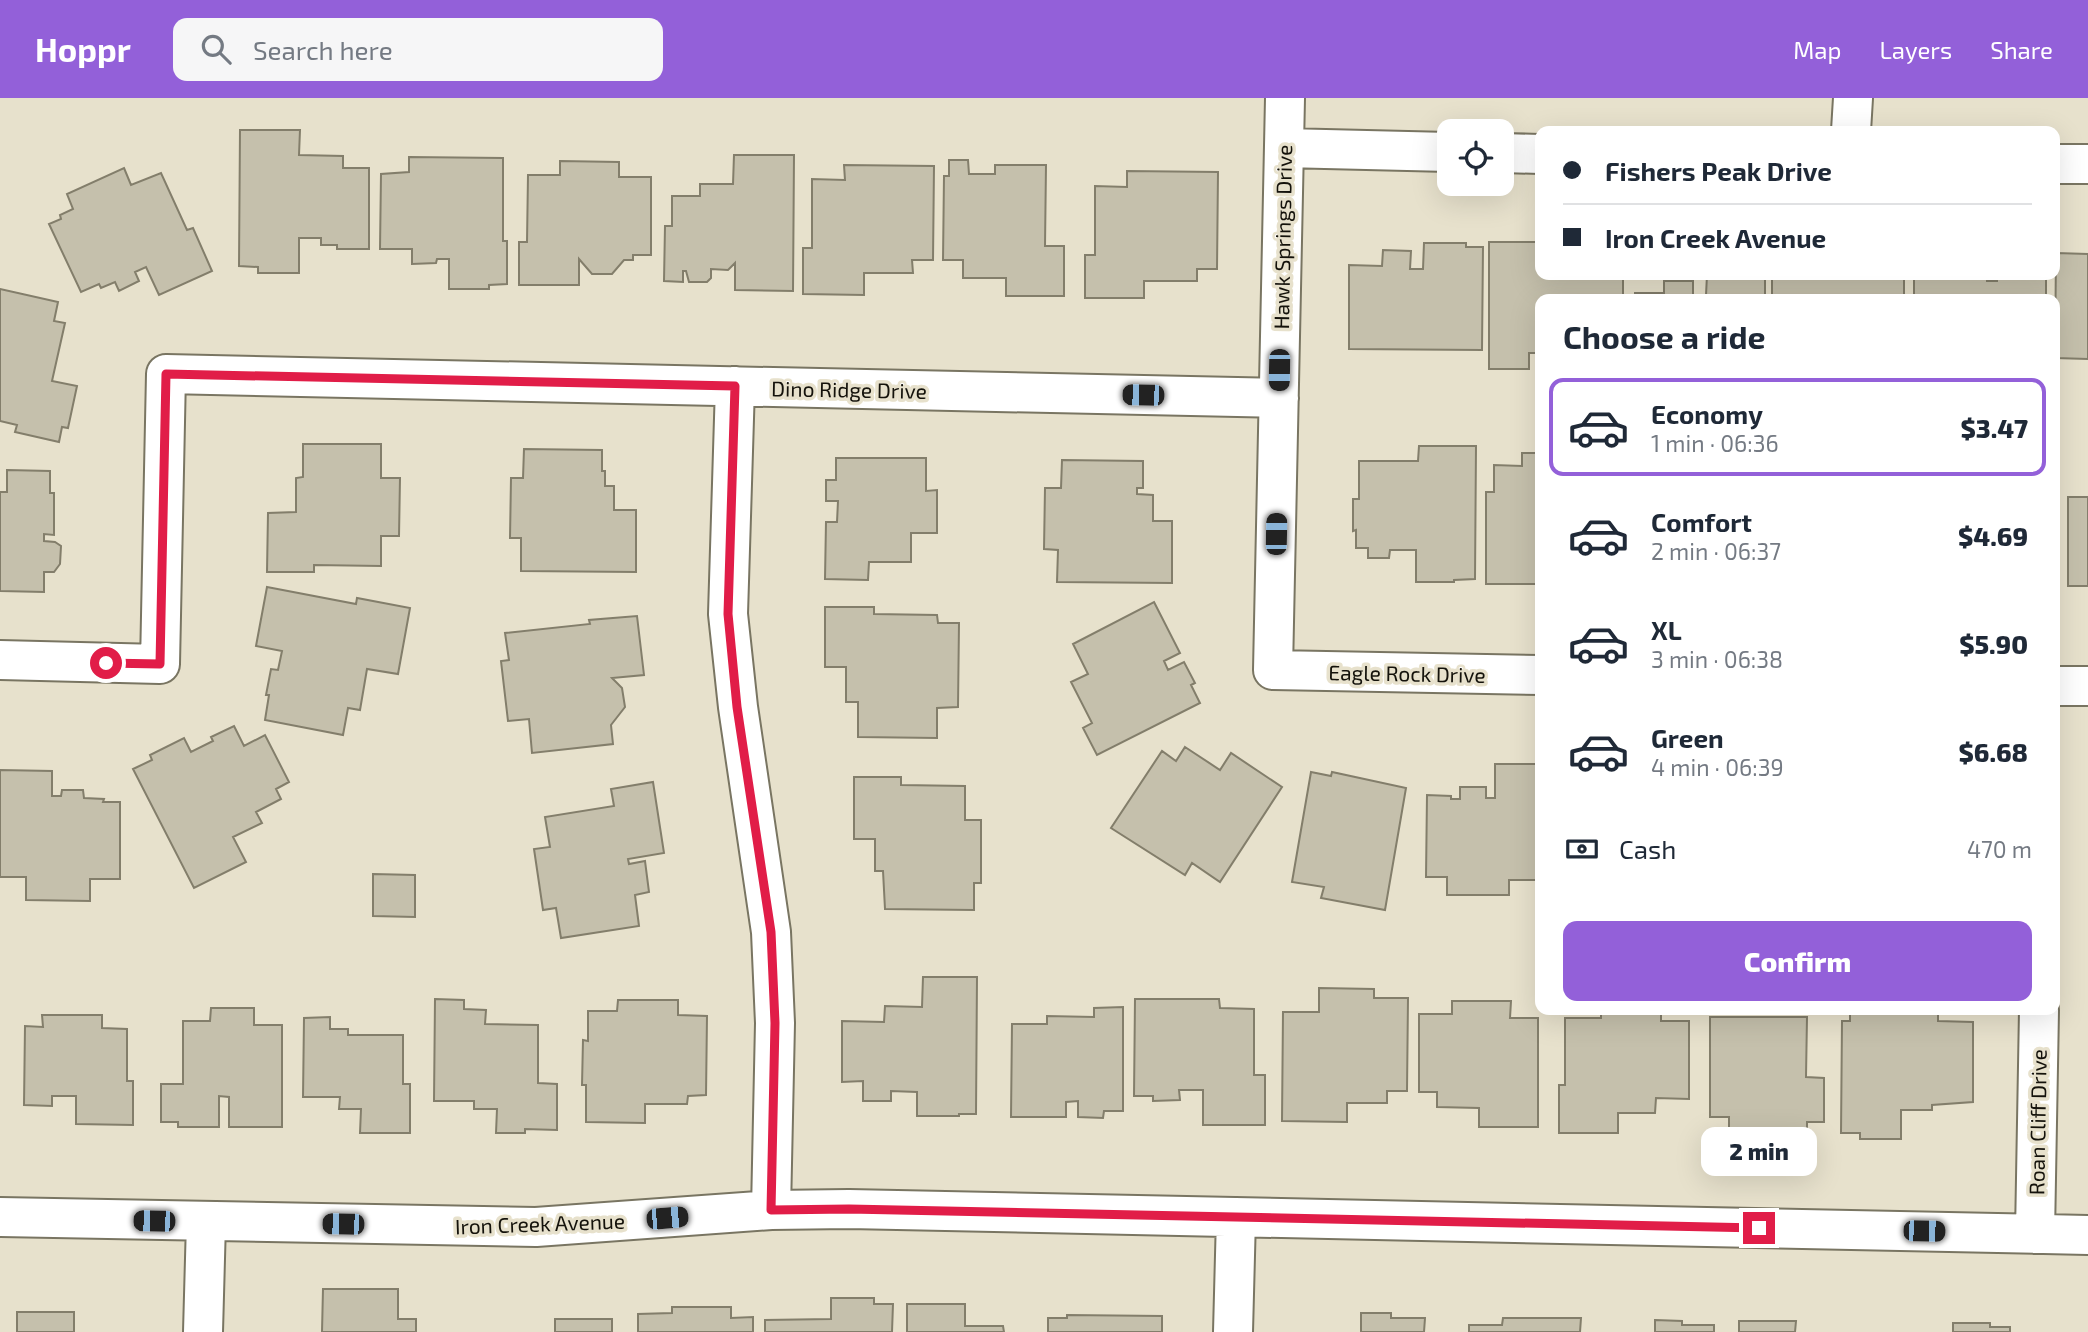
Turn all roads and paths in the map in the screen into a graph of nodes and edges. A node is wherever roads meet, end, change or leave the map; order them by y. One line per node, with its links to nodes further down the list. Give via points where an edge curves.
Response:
1 (1285, 98): 4 (street, Hawk Springs Drive)
2 (1853, 98): 3 (street)
3 (1851, 126)
4 (1284, 148): 5 (street); 11 (street, Hawk Springs Drive)
5 (1437, 152)
6 (1514, 153): 7 (street)
7 (1535, 154)
8 (2060, 164): 9 (street)
9 (2088, 164)
10 (735, 386): 11 (street, Dino Ridge Drive); 12 (street, Dino Ridge Drive, via 166,374 160,664); 18 (street, via 728,614 737,707 771,932 775,1023)
11 (1279, 398): 13 (street, Hawk Springs Drive)
12 (0, 660)
13 (1273, 670): 14 (street, Eagle Rock Drive)
14 (1535, 676)
15 (2060, 686): 16 (street)
16 (2088, 686)
17 (2039, 1015): 22 (street, Roan Cliff Drive)
18 (771, 1210): 20 (street, Iron Creek Avenue); 21 (street, Iron Creek Avenue, via 536,1227)
19 (0, 1217): 21 (street, Iron Creek Avenue)
20 (1236, 1217): 22 (street, Iron Creek Avenue); 25 (street)
21 (206, 1222): 24 (street)
22 (2035, 1234): 23 (street, Iron Creek Avenue)
23 (2088, 1235)
24 (203, 1332)
25 (1233, 1332)

